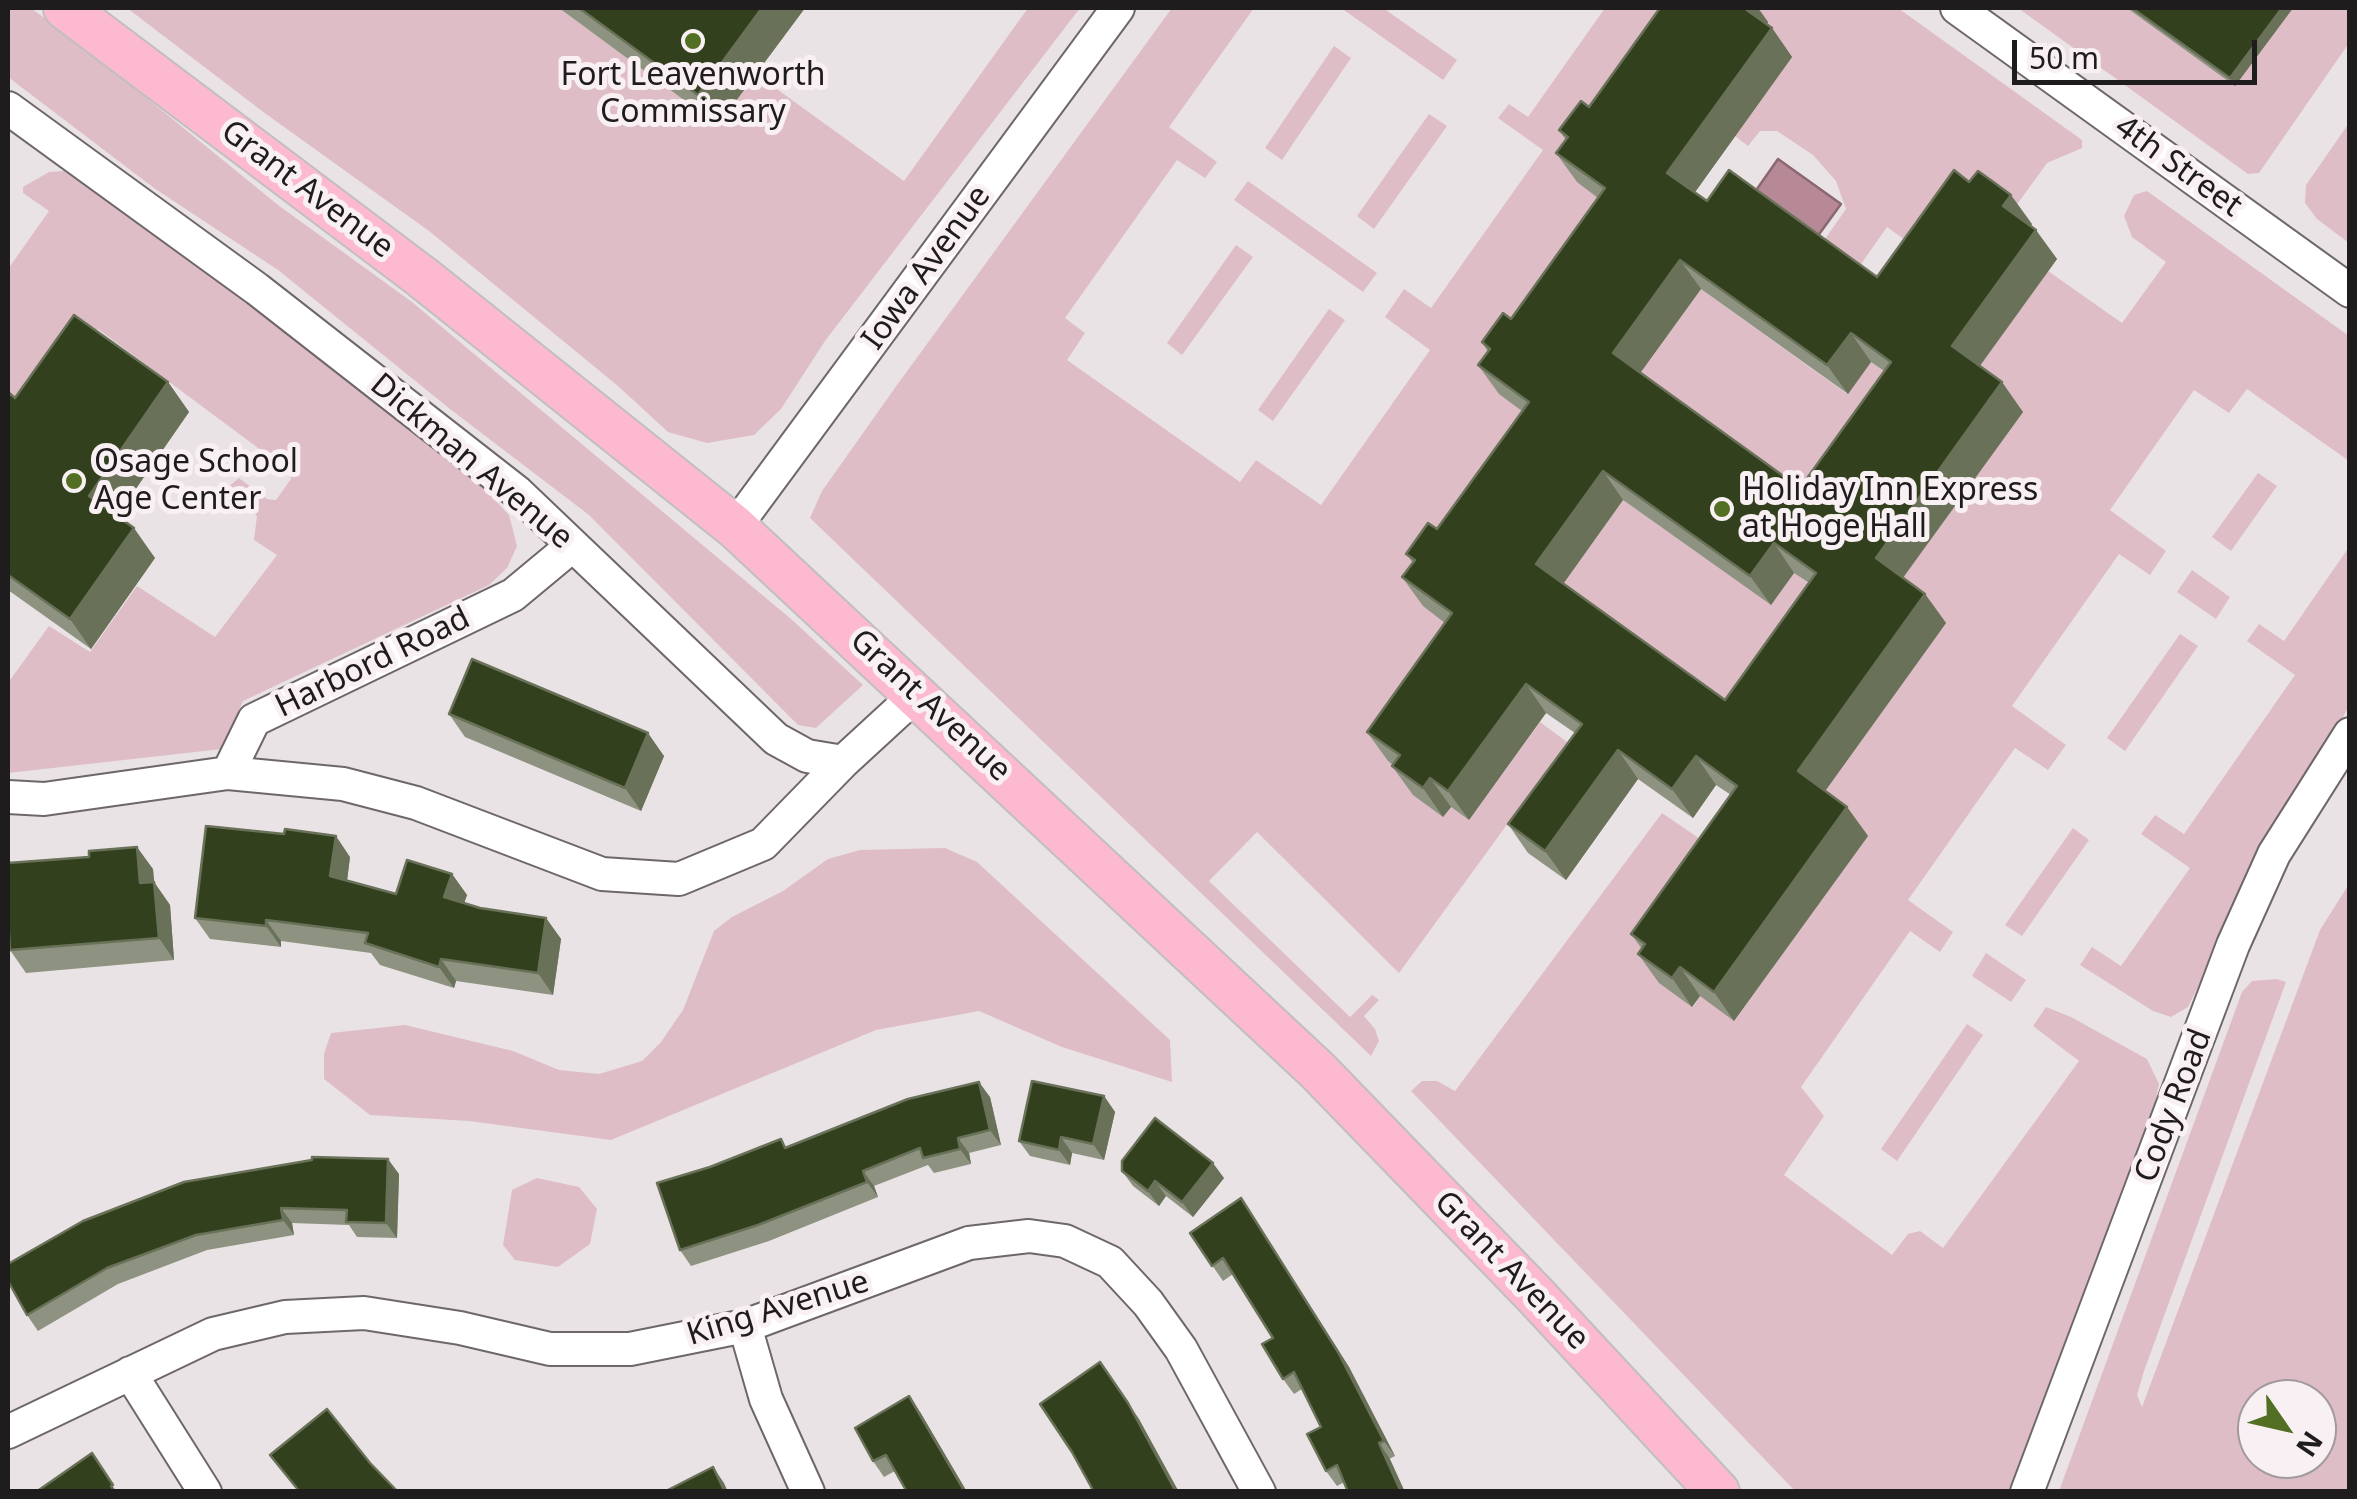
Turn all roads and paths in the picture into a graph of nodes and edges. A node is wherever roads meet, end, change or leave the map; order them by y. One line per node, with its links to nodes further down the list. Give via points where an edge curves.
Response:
1 (65, 8): 6 (main road, Grant Avenue, via 422,277)
2 (1118, 8): 6 (street, Iowa Avenue)
3 (1957, 8): 5 (street, 4th Street)
4 (8, 108): 7 (street, Dickman Avenue, via 273,301 517,492)
5 (2350, 292)
6 (735, 527): 8 (main road, Grant Avenue)
7 (572, 546): 10 (street, Dickman Avenue, via 776,739 808,756); 11 (street, Harbord Road, via 513,595 254,720)
8 (916, 694): 10 (street); 19 (main road, Grant Avenue, via 1330,1083)
9 (2350, 734): 20 (street, Cody Road, via 2274,854 2233,945)
10 (843, 762): 11 (street, via 763,844 679,879 602,874 416,803 343,784)
11 (228, 773): 12 (street, via 44,799)
12 (8, 797)
13 (745, 1326): 14 (street, King Avenue, via 630,1350 550,1348 364,1313 285,1318 213,1334); 17 (street, via 766,1399); 18 (street, King Avenue, via 968,1243 1029,1236 1065,1241 1110,1262 1148,1304 1190,1364)
14 (130, 1373): 15 (street, King Avenue); 16 (street)
15 (8, 1432)
16 (205, 1492)
17 (808, 1492)
18 (1259, 1492)
19 (1718, 1492)
20 (2027, 1492)

